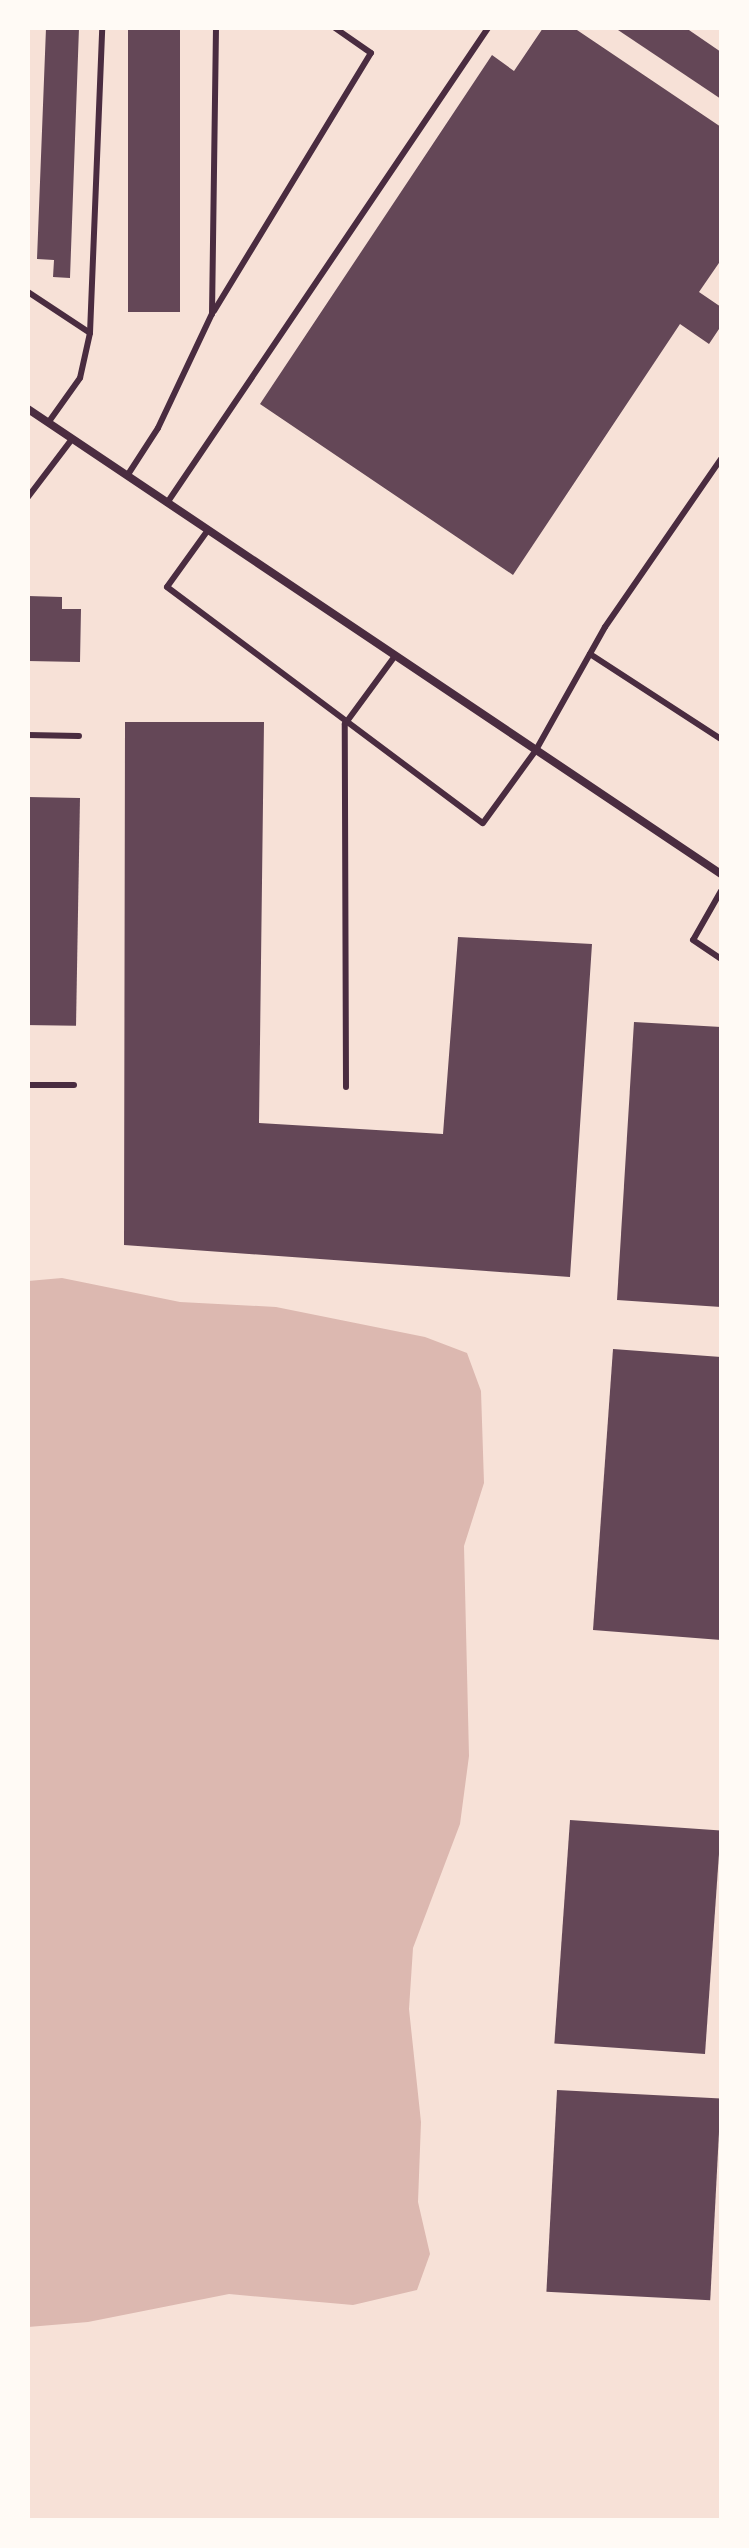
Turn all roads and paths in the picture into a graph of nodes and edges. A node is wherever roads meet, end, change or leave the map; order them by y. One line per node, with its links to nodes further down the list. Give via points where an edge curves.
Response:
1 (102, 28): 7 (lane)
2 (216, 28): 6 (lane)
3 (335, 28): 6 (lane, via 371,53)
4 (488, 28): 14 (lane)
5 (28, 292): 7 (lane)
6 (212, 314): 12 (lane, via 158,428)
7 (90, 333): 9 (lane, via 80,378)
8 (28, 409): 9 (street)
9 (48, 423): 10 (street)
10 (72, 439): 12 (street); 13 (lane)
11 (721, 459): 16 (lane)
12 (127, 476): 14 (street)
13 (28, 497)
14 (167, 503): 15 (street)
15 (208, 530): 17 (street); 18 (lane, via 167,587)
16 (590, 654): 21 (lane); 22 (lane)
17 (395, 656): 18 (lane); 22 (street)
18 (345, 724): 22 (lane, via 483,823); 28 (lane)
19 (28, 735): 20 (lane)
20 (79, 736)
21 (721, 739)
22 (536, 750): 23 (street)
23 (721, 874)
24 (721, 891): 25 (lane, via 693,940)
25 (721, 959)
26 (28, 1085): 27 (lane)
27 (74, 1085)
28 (346, 1087)

